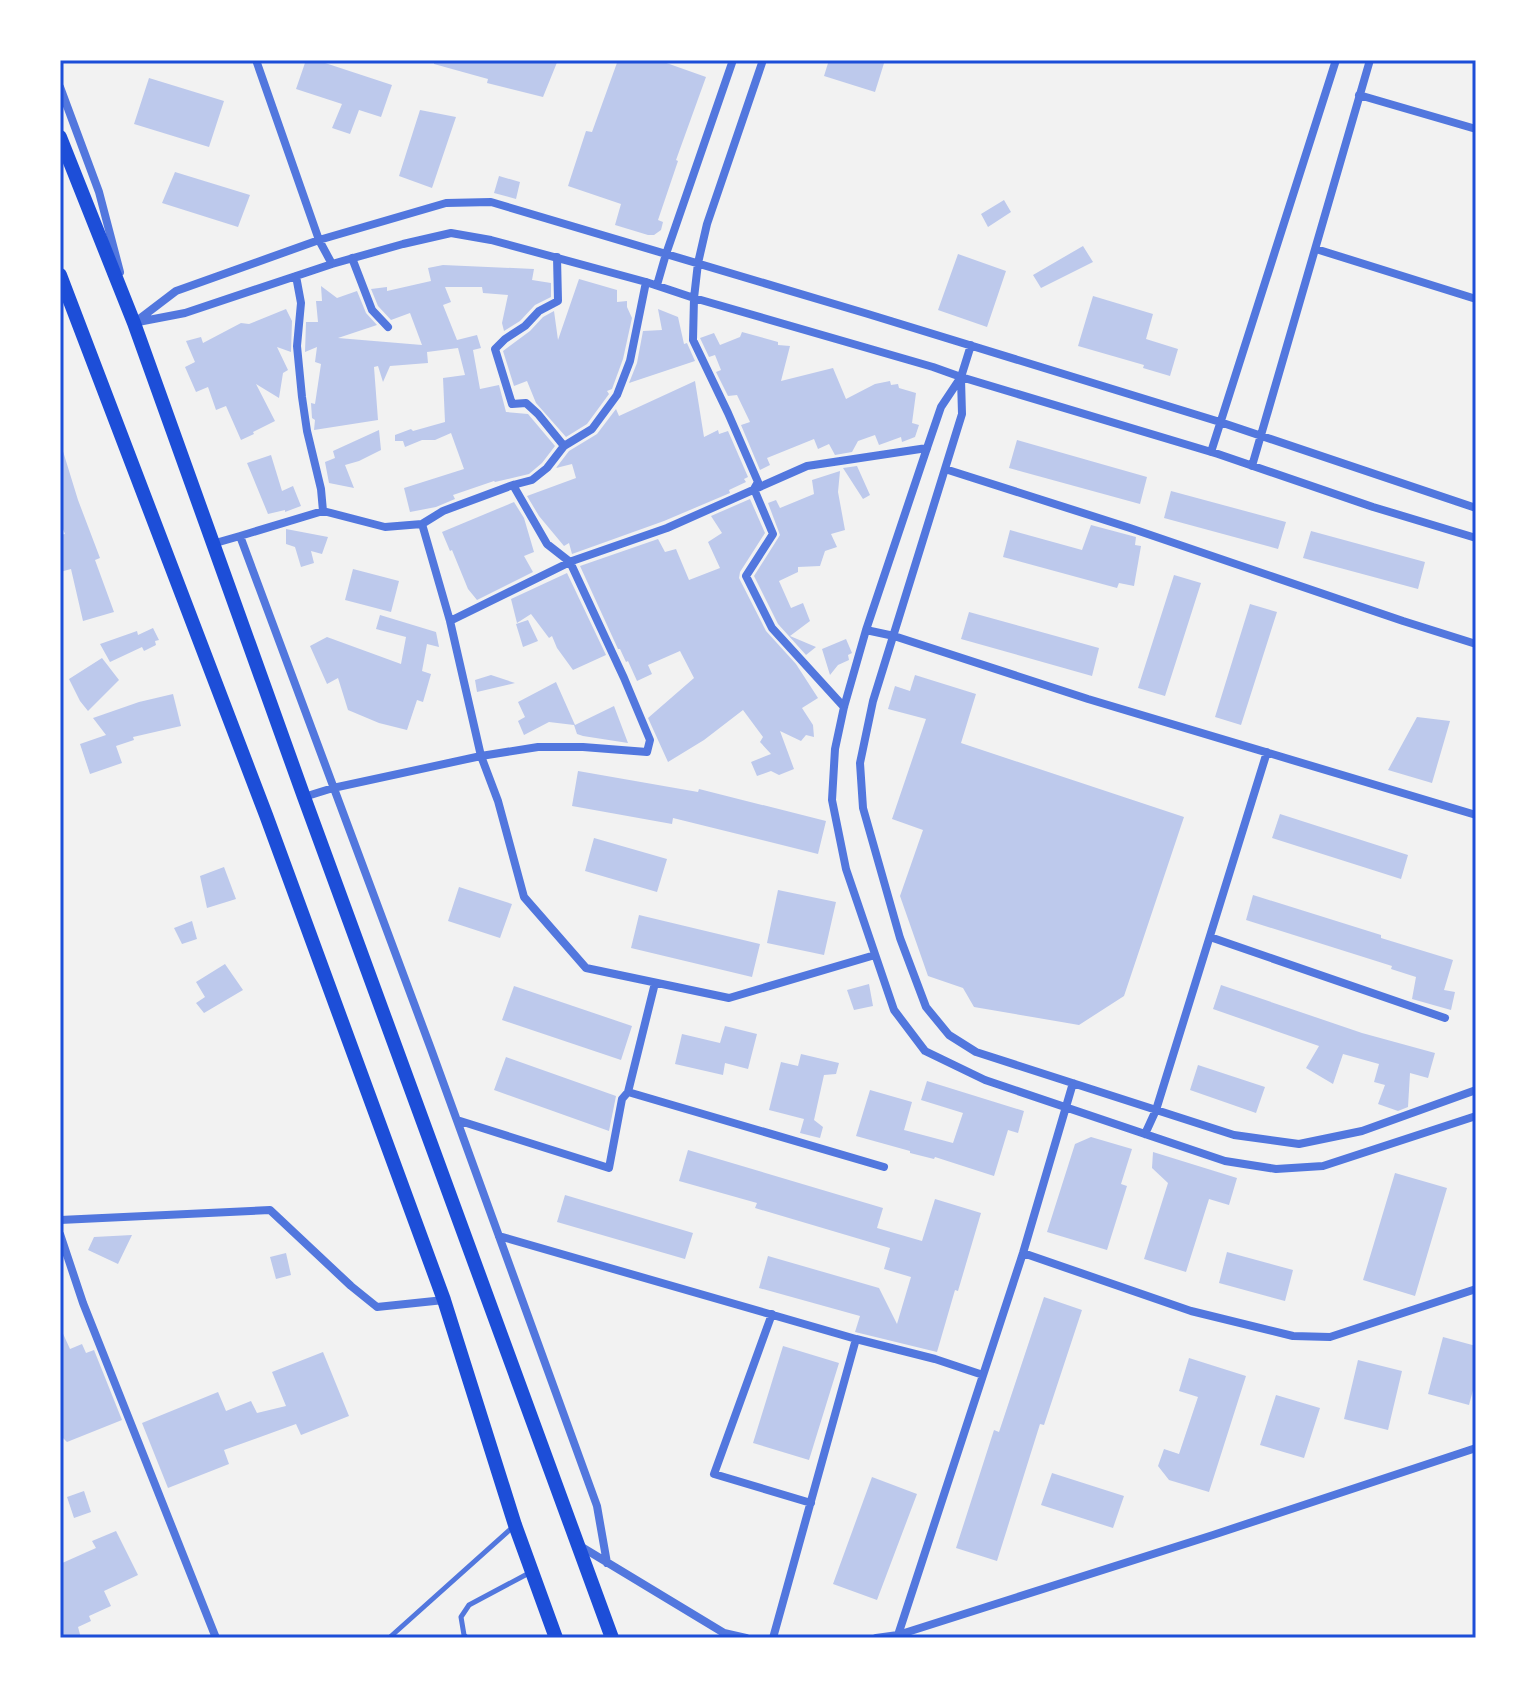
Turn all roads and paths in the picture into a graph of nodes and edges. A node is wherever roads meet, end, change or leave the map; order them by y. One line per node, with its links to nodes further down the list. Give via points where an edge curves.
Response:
1 (256, 60): 10 (street)
2 (733, 60): 12 (street)
3 (763, 60): 15 (street)
4 (1336, 60): 27 (street)
5 (1370, 60): 7 (street)
6 (60, 87): 23 (street, via 99,192)
7 (1359, 95): 8 (street); 11 (street)
8 (1476, 129)
9 (60, 137): 23 (main road)
10 (319, 240): 12 (street, via 446,203 491,202); 16 (street); 23 (street, via 176,291)
11 (1316, 249): 22 (street); 28 (street)
12 (666, 254): 15 (street); 20 (street)
13 (557, 257): 14 (street, via 451,233); 19 (street); 29 (street, via 558,301 495,349 512,404 526,403)
14 (352, 258): 16 (street); 24 (street, via 372,310)
15 (698, 263): 21 (street); 25 (street)
16 (332, 264): 18 (street)
17 (60, 275): 71 (main road)
18 (296, 276): 23 (street, via 185,313); 37 (street, via 302,397)
19 (646, 282): 20 (street); 29 (street, via 630,361 617,395 592,429)
20 (657, 285): 21 (street)
21 (694, 298): 26 (street); 35 (street, via 693,340 758,482)
22 (1476, 299)
23 (134, 323): 41 (main road)
24 (388, 327)
25 (971, 345): 26 (street); 27 (street)
26 (961, 377): 30 (street, via 941,407); 31 (street); 33 (street, via 962,414)
27 (1220, 422): 28 (street); 31 (street)
28 (1261, 437): 32 (street); 36 (street)
29 (564, 446): 34 (street, via 532,480)
30 (927, 448): 35 (street, via 807,466); 44 (street)
31 (1211, 452): 32 (street)
32 (1252, 466): 40 (street)
33 (945, 469): 45 (street); 46 (street)
34 (513, 485): 38 (street); 42 (street, via 547,544)
35 (754, 489): 42 (street, via 667,528); 47 (street, via 773,534 746,576 772,628)
36 (1476, 508)
37 (323, 511): 38 (street, via 385,527); 39 (street)
38 (422, 524): 43 (street)
39 (240, 536): 41 (street); 50 (street)
40 (1476, 538)
41 (212, 544): 51 (main road)
42 (570, 562): 43 (street); 49 (street, via 650,740 647,752 538,747)
43 (450, 621): 49 (street)
44 (866, 630): 45 (street); 47 (street)
45 (894, 636): 48 (street); 57 (street, via 860,763 863,808 926,1007 949,1035 976,1052)
46 (1476, 644)
47 (844, 707): 54 (street, via 832,800 846,869)
48 (1267, 752): 52 (street); 53 (street)
49 (481, 756): 50 (street); 55 (street, via 524,897 586,968)
50 (333, 788): 51 (street); 63 (street)
51 (304, 797): 78 (main road)
52 (1476, 815)
53 (1210, 937): 56 (street); 61 (street)
54 (875, 955): 55 (street, via 729,998); 60 (street, via 894,1010 925,1051 985,1080)
55 (655, 983): 59 (street)
56 (1445, 1018)
57 (1073, 1083): 60 (street); 61 (street)
58 (1476, 1090): 61 (street, via 1362,1131 1299,1144 1234,1135)
59 (628, 1092): 63 (street, via 622,1099 609,1168); 65 (street)
60 (1065, 1108): 64 (street); 69 (street)
61 (1156, 1110): 64 (street)
62 (1476, 1116): 64 (street, via 1323,1166 1276,1169 1225,1161)
63 (457, 1120): 68 (street)
64 (1145, 1134)
65 (884, 1167)
66 (60, 1220): 71 (street, via 270,1210 377,1307)
67 (60, 1234): 83 (street)
68 (499, 1236): 72 (street); 79 (street, via 597,1506)
69 (1023, 1253): 70 (street, via 1191,1311 1293,1336 1330,1337); 74 (street)
70 (1476, 1289)
71 (444, 1300): 77 (main road)
72 (772, 1314): 73 (street); 76 (street, via 714,1474)
73 (856, 1339): 74 (street); 76 (street)
74 (983, 1375): 81 (street)
75 (1476, 1448): 81 (street)
76 (811, 1503): 88 (street)
77 (515, 1525): 80 (main road); 84 (lane)
78 (576, 1544): 79 (street); 86 (main road)
79 (607, 1563): 87 (street, via 724,1633)
80 (532, 1571): 82 (main road); 85 (lane, via 469,1605 461,1617)
81 (898, 1635): 89 (street)
82 (553, 1637)
83 (216, 1638)
84 (389, 1638)
85 (467, 1638)
86 (612, 1638)
87 (746, 1638)
88 (773, 1638)
89 (876, 1638)

